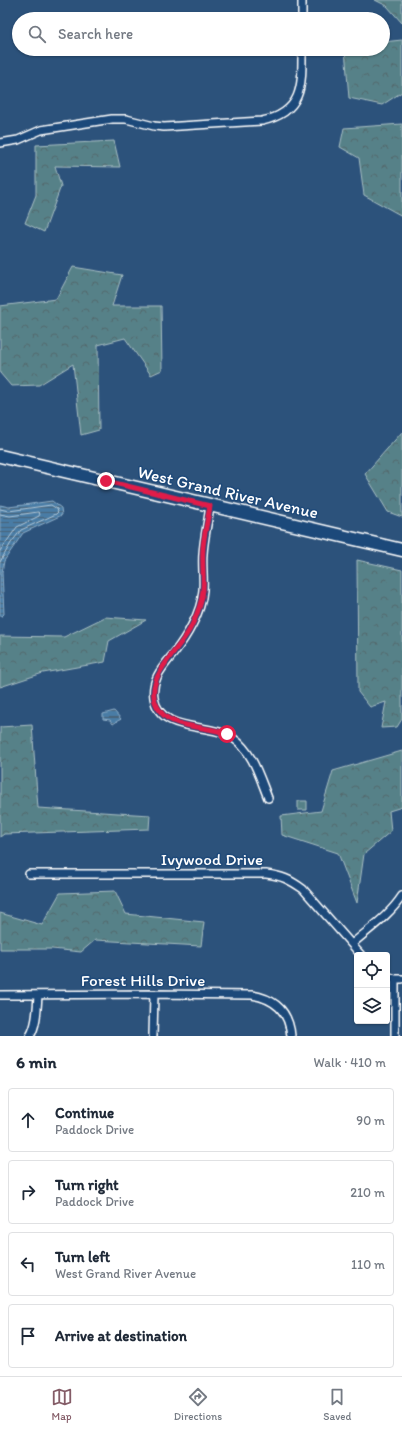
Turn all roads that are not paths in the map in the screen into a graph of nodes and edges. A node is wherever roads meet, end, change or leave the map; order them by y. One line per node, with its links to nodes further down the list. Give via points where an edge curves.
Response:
1 (302, 0): 2 (street)
2 (302, 12)
3 (302, 56): 4 (street, via 301,85 298,95 287,111 271,119 164,127 126,119 112,119 41,130 18,140)
4 (0, 143)
5 (0, 456): 6 (main road, West Grand River Avenue)
6 (210, 506): 7 (main road, West Grand River Avenue); 8 (street, via 203,545 203,589 199,611 185,638 155,679 154,697 156,706 171,721 220,731 234,739 254,762)
7 (402, 550)
8 (268, 798)
9 (29, 874): 11 (street, Ivywood Drive, via 281,876 292,880 303,889)
10 (402, 896): 11 (street, via 387,915)
11 (352, 944): 12 (street, Ivywood Drive)
12 (358, 952)
13 (398, 979): 20 (street)
14 (154, 994): 16 (street, Forest Hills Drive); 18 (street); 19 (street, Forest Hills Drive, via 263,997 278,1004 290,1028)
15 (0, 995): 16 (street, Forest Hills Drive)
16 (38, 995): 17 (street)
17 (30, 1036)
18 (153, 1036)
19 (291, 1036)
20 (395, 1036)

